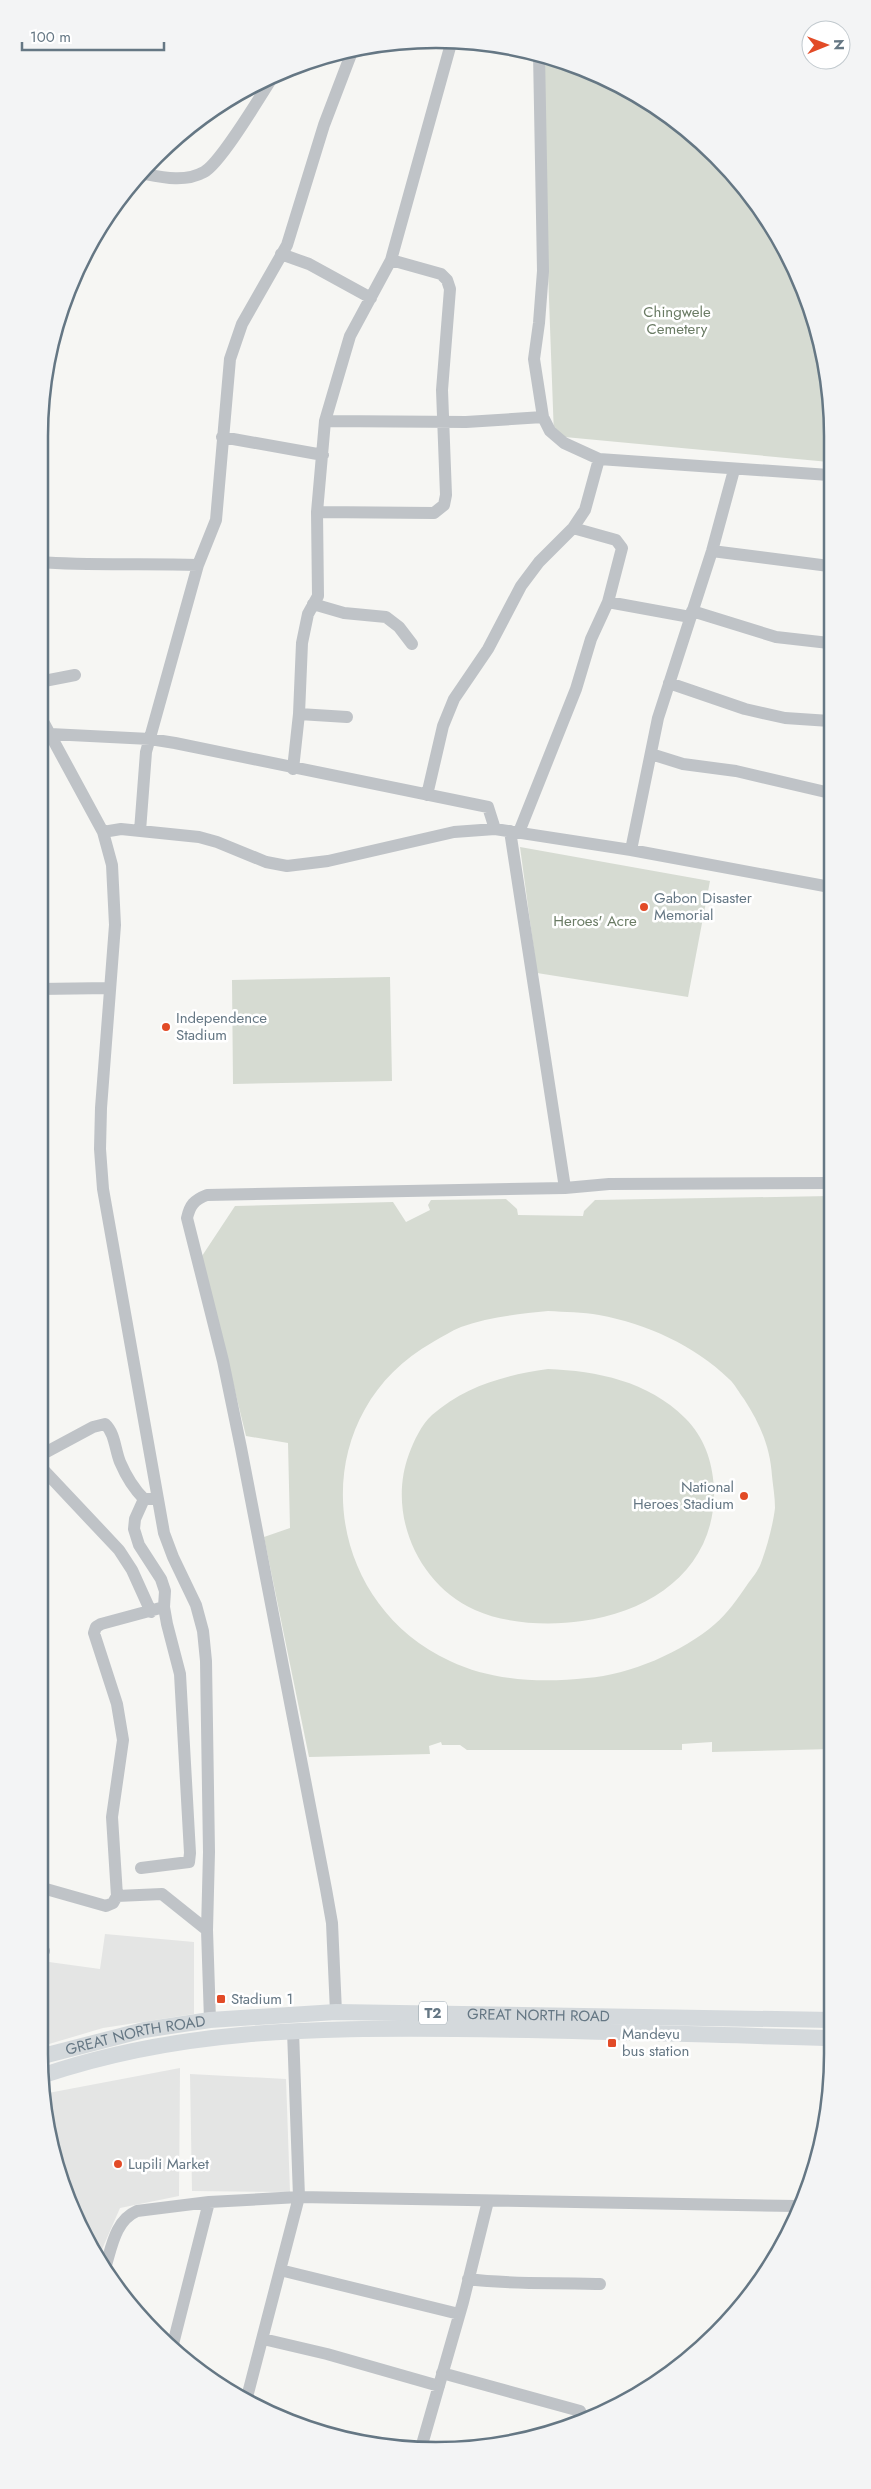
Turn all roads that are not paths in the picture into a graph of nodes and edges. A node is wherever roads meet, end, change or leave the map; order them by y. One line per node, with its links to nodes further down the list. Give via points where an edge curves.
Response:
1 (450, 48): 7 (street)
2 (351, 57): 6 (street, via 324,125 297,217)
3 (539, 62): 9 (street, via 542,271 534,359)
4 (266, 87): 5 (street, via 222,153 205,172 175,178)
5 (149, 174)
6 (281, 254): 8 (street, via 309,264); 12 (street, via 242,324 230,359)
7 (391, 260): 8 (street); 10 (street, via 441,274 450,288 442,390)
8 (372, 298): 11 (street, via 350,336)
9 (543, 418): 10 (street); 14 (street, via 550,431 564,443)
10 (443, 420): 11 (street); 17 (street, via 446,495 444,505 434,513)
11 (324, 421): 13 (street)
12 (222, 437): 13 (street); 21 (street, via 216,520)
13 (323, 455): 17 (street)
14 (599, 459): 15 (street); 18 (street, via 585,510)
15 (734, 470): 16 (street); 19 (street)
16 (824, 475)
17 (317, 512): 24 (street, via 318,596)
18 (573, 528): 23 (street, via 620,543 622,548); 40 (street, via 538,562 520,586 488,649 454,699 443,726)
19 (712, 551): 22 (street); 25 (street)
20 (48, 563): 21 (street)
21 (198, 565): 36 (street)
22 (824, 565)
23 (608, 602): 25 (street); 43 (street, via 591,639 576,689)
24 (313, 604): 27 (street, via 344,613 386,617); 31 (street, via 302,643)
25 (691, 614): 26 (street, via 776,637); 30 (street)
26 (824, 642)
27 (412, 644)
28 (75, 675): 29 (street)
29 (48, 680)
30 (669, 683): 33 (street, via 745,709 785,718); 37 (street)
31 (299, 714): 32 (street); 38 (street)
32 (347, 717)
33 (824, 721)
34 (48, 730): 35 (street)
35 (50, 734): 36 (street); 44 (street)
36 (150, 739): 38 (street); 42 (street, via 146,752)
37 (651, 754): 39 (street, via 683,764 736,771); 45 (street)
38 (293, 769): 40 (street)
39 (824, 791)
40 (427, 795): 41 (street, via 488,807)
41 (495, 829): 42 (street, via 454,832 328,861 287,866 266,862 199,837); 43 (street)
42 (140, 831): 44 (street)
43 (514, 831): 45 (street); 50 (street)
44 (102, 832): 47 (street, via 112,865 114,902)
45 (631, 850): 46 (street)
46 (824, 886)
47 (110, 988): 48 (street); 54 (street, via 100,1140 103,1189)
48 (48, 989)
49 (824, 1182): 50 (street, via 610,1184)
50 (565, 1188): 61 (street, via 207,1195 189,1206 188,1218 241,1448 326,1889 333,1933)
51 (48, 1451): 53 (street, via 93,1427 106,1424 125,1472)
52 (48, 1474): 56 (street, via 120,1550)
53 (144, 1499): 54 (street); 55 (street, via 134,1530 139,1545 161,1579 165,1591)
54 (157, 1500): 60 (street, via 173,1557 196,1605 203,1631 209,1852)
55 (164, 1607): 56 (street); 57 (street, via 180,1674 190,1858 189,1862)
56 (151, 1612): 59 (street, via 101,1624 94,1633 117,1704 123,1740 112,1817)
57 (141, 1868)
58 (48, 1890): 59 (street, via 106,1906)
59 (117, 1896): 60 (street, via 162,1894)
60 (207, 1930): 62 (street)
61 (336, 2012): 62 (main road, GREAT NORTH ROAD / T2); 63 (main road, GREAT NORTH ROAD / T2)
62 (210, 2020): 66 (main road, GREAT NORTH ROAD / T2, via 144,2030)
63 (824, 2020)
64 (293, 2031): 65 (main road, GREAT NORTH ROAD / T2, via 346,2028 518,2030); 67 (main road, GREAT NORTH ROAD / T2, via 212,2036 148,2046); 68 (street)
65 (824, 2038)
66 (48, 2055)
67 (48, 2074)
68 (299, 2197): 69 (street); 70 (street); 73 (street)
69 (488, 2201): 71 (street); 74 (street)
70 (209, 2202): 72 (street, via 137,2211 128,2215 119,2227); 78 (street)
71 (792, 2206)
72 (107, 2261)
73 (280, 2270): 76 (street); 77 (street)
74 (468, 2279): 75 (street, via 517,2284); 76 (street)
75 (600, 2284)
76 (459, 2314): 79 (street)
77 (263, 2339): 80 (street); 81 (street)
78 (174, 2340)
79 (442, 2373): 80 (street); 82 (street)
80 (439, 2386): 83 (street)
81 (248, 2393)
82 (580, 2411)
83 (423, 2441)

